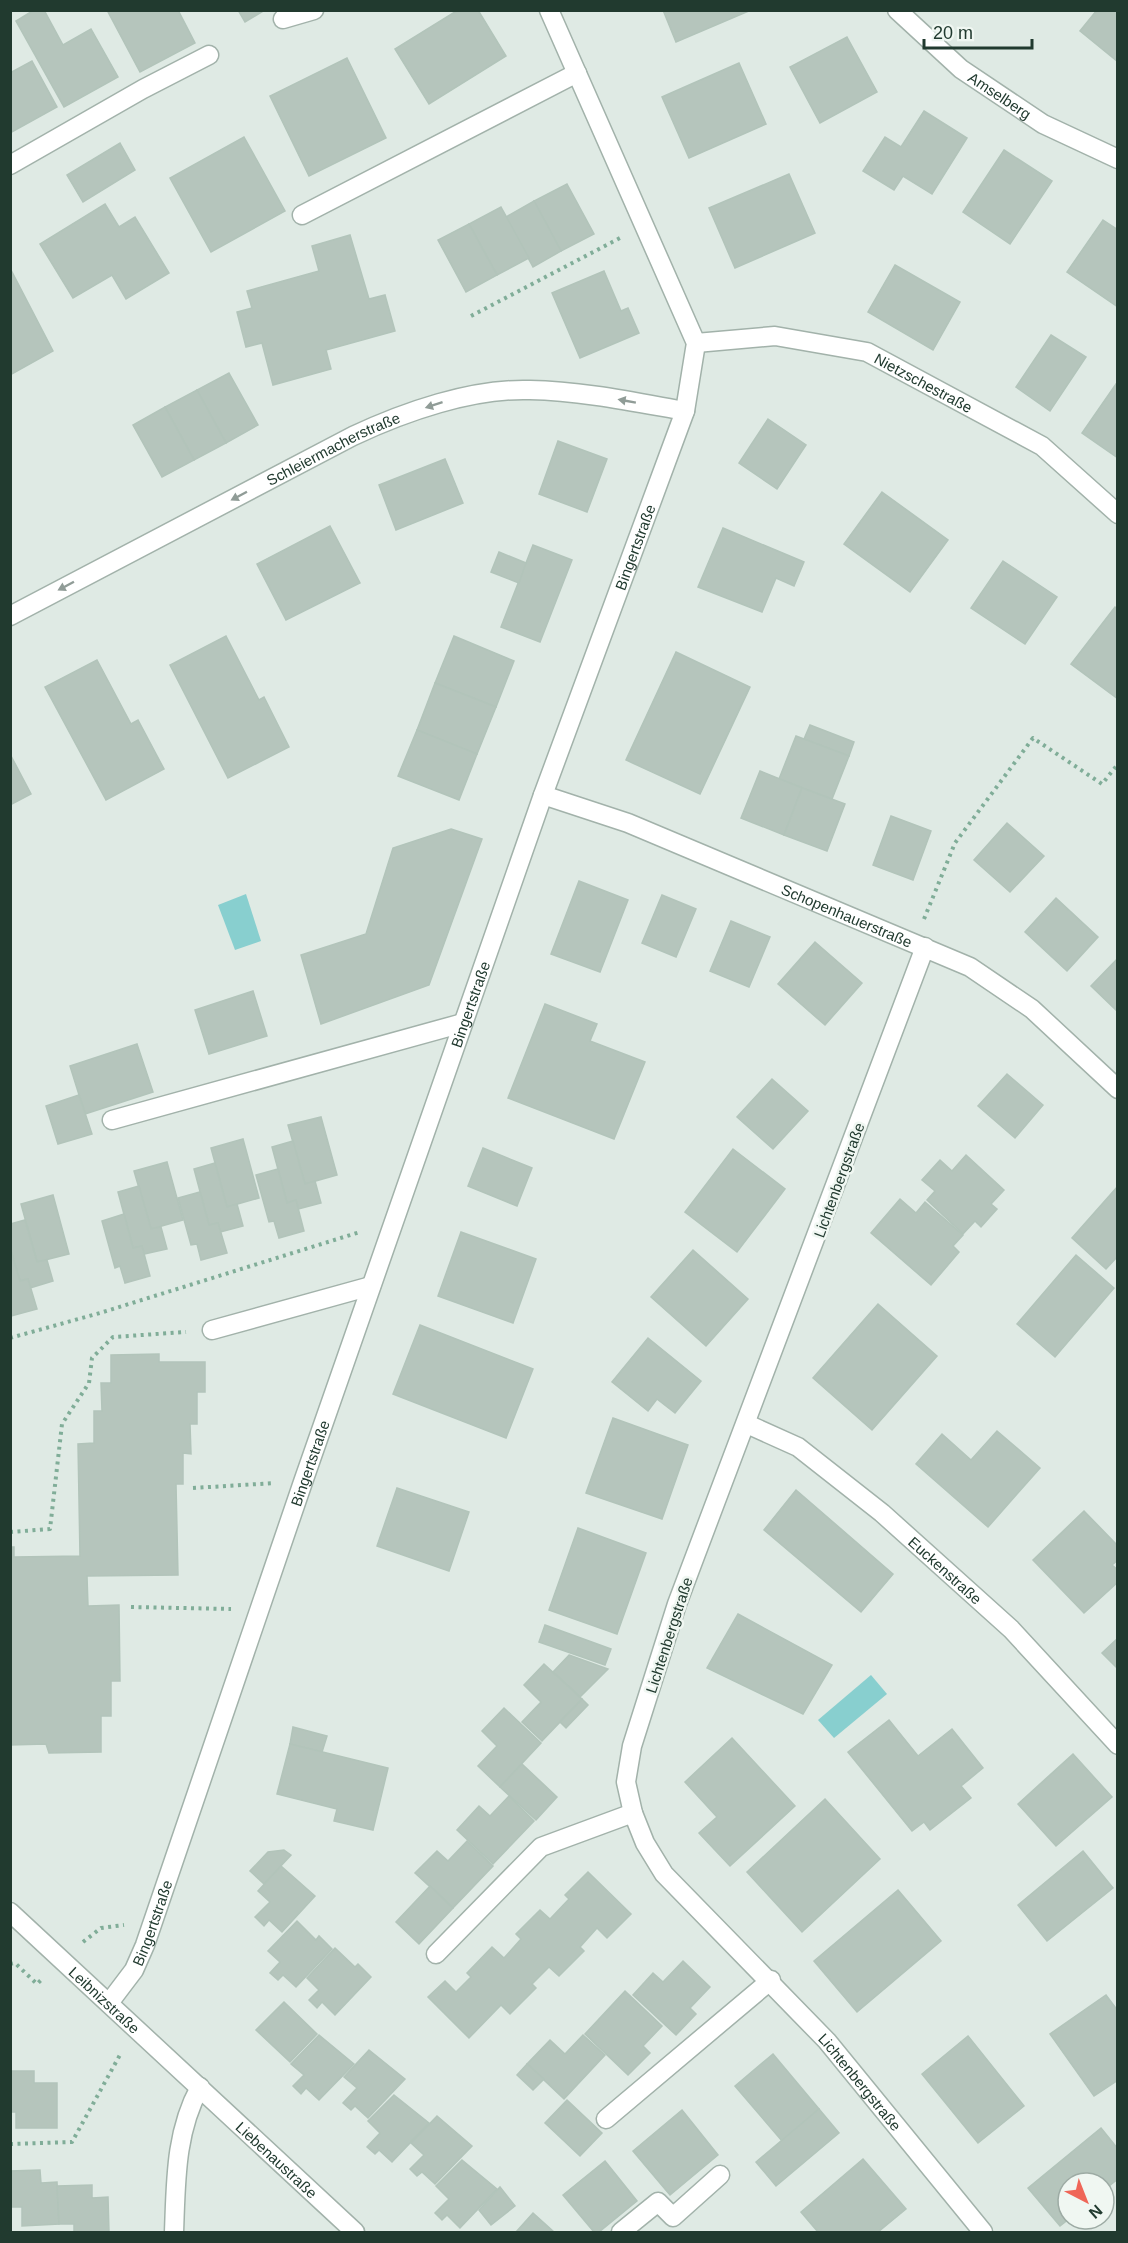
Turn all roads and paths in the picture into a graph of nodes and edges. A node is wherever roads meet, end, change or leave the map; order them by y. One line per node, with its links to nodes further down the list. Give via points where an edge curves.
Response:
1 (314, 10): 4 (street)
2 (549, 10): 6 (street)
3 (897, 10): 7 (street, Amselberg, via 961,69 1043,124)
4 (283, 19)
5 (209, 55): 8 (street)
6 (577, 73): 9 (street); 10 (street)
7 (1118, 159)
8 (10, 165)
9 (302, 215)
10 (642, 226): 11 (path); 12 (street)
11 (471, 316)
12 (696, 343): 13 (street, Bingertstraße); 14 (street, Nietzschestraße, via 775,336 867,352 1042,446)
13 (685, 411): 15 (street, Schleiermacherstraße, one-way to 15, via 600,396 528,389 454,399 390,419 353,436); 17 (street, Bingertstraße)
14 (1118, 514)
15 (10, 616)
16 (1118, 764): 18 (path, via 1102,784 1033,738 955,843 923,921)
17 (543, 795): 18 (street, Schopenhauerstraße, via 628,823); 19 (street, Bingertstraße)
18 (926, 947): 20 (street, Schopenhauerstraße, via 970,968 1032,1009); 26 (street, Lichtenbergstraße)
19 (463, 1023): 21 (street); 22 (street, Bingertstraße)
20 (1118, 1089)
21 (112, 1120)
22 (394, 1221): 23 (street, Bingertstraße); 25 (path)
23 (371, 1286): 24 (street); 27 (street, Bingertstraße)
24 (212, 1330): 29 (path, via 113,1337 92,1358 89,1383 62,1424 50,1529)
25 (10, 1338)
26 (747, 1424): 32 (street, Euckenstraße, via 798,1447 882,1513 1011,1629); 33 (street, Lichtenbergstraße, via 677,1604 632,1746 626,1782)
27 (303, 1482): 28 (path); 31 (street, Bingertstraße)
28 (193, 1488)
29 (10, 1532)
30 (131, 1607): 31 (path)
31 (259, 1609): 39 (street, Bingertstraße, via 145,1945 134,1970)
32 (1118, 1745)
33 (633, 1813): 35 (street, via 541,1847); 37 (street, Lichtenbergstraße, via 664,1874)
34 (10, 1912): 39 (street, Leibnizstraße)
35 (436, 1953)
36 (10, 1964): 38 (path, via 15,1963)
37 (771, 1980): 42 (street); 48 (street, Lichtenbergstraße)
38 (37, 1984)
39 (109, 2003): 40 (street, Leibnizstraße)
40 (135, 2028): 41 (street, Leibnizstraße); 43 (path, via 72,2142)
41 (200, 2087): 45 (street, via 186,2118 177,2160); 46 (street, Liebenaustraße)
42 (606, 2119)
43 (10, 2144)
44 (720, 2175): 47 (street, via 673,2217 658,2202)
45 (174, 2232)
46 (355, 2232)
47 (621, 2232)
48 (983, 2232)

